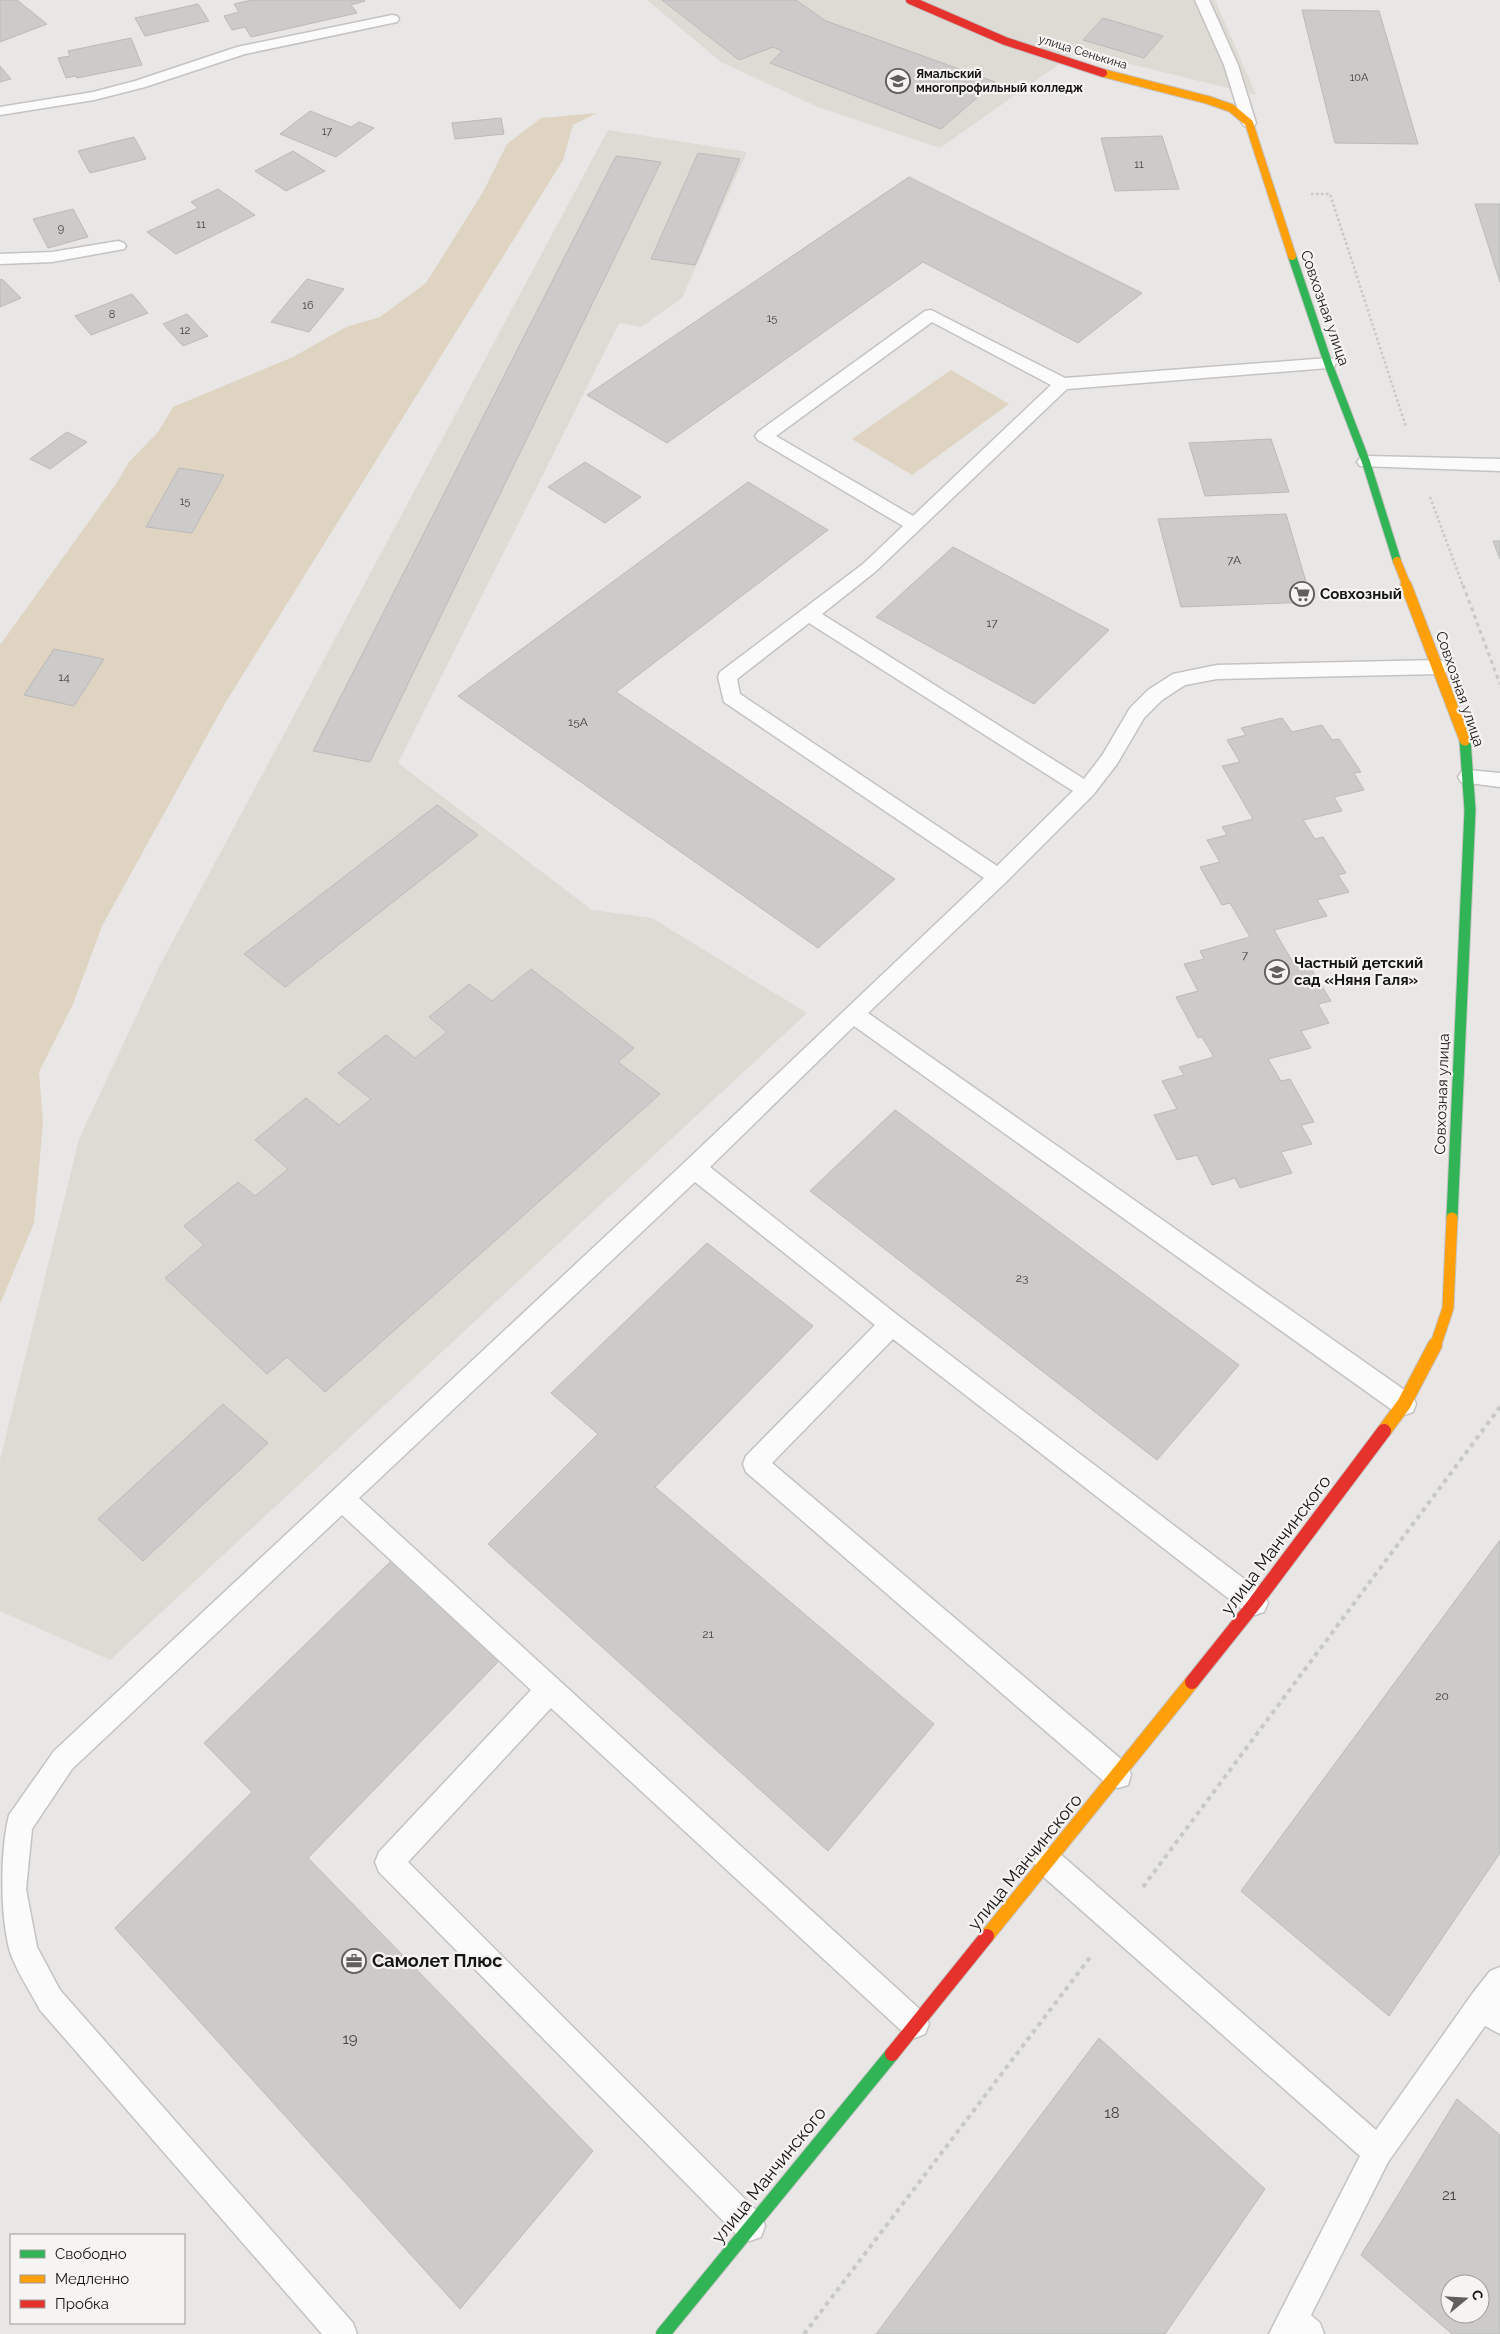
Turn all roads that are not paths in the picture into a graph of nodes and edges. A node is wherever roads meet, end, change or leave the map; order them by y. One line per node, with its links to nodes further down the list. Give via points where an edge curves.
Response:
1 (910, 0): 5 (street, улица Сенькина, via 951,20 1064,63 1231,108)
2 (1202, 0): 5 (lane, via 1231,65)
3 (392, 19): 4 (lane, via 242,50 94,96)
4 (0, 110)
5 (1249, 124): 8 (street, Совхозная улица)
6 (118, 246): 7 (lane, via 52,257)
7 (0, 259)
8 (1328, 363): 9 (lane); 10 (street, Совхозная улица)
9 (1062, 384): 12 (lane); 12 (lane, via 932,315 764,436)
10 (1366, 462): 11 (lane); 14 (street, Совхозная улица, via 1394,554)
11 (1500, 465)
12 (914, 525): 13 (lane, via 869,568)
13 (810, 615): 17 (lane); 18 (lane, via 727,677 732,697)
14 (1439, 667): 15 (street, Совхозная улица, via 1467,747); 17 (lane, via 1217,672 1180,680 1155,694 1136,713 1110,759)
15 (1468, 776): 16 (lane); 22 (street, Совхозная улица, via 1470,810 1448,1308 1433,1351)
16 (1500, 780)
17 (1086, 790): 18 (lane)
18 (998, 877): 19 (lane)
19 (853, 1014): 20 (lane); 22 (lane)
20 (694, 1168): 21 (lane); 23 (lane)
21 (892, 1324): 24 (lane); 26 (lane, via 755,1464)
22 (1404, 1404): 24 (street, улица Манчинского)
23 (341, 1498): 25 (lane); 34 (lane, via 63,1760 19,1825 12,1889 24,1951 50,2000)
24 (1255, 1603): 26 (street, улица Манчинского)
25 (550, 1689): 30 (lane); 32 (lane, via 389,1862)
26 (1118, 1775): 27 (street, улица Манчинского)
27 (1048, 1862): 30 (street, улица Манчинского); 31 (lane)
28 (1500, 1981): 29 (lane)
29 (1491, 2012): 31 (lane)
30 (915, 2024): 32 (street, улица Манчинского)
31 (1378, 2152): 33 (lane)
32 (750, 2226): 35 (street, улица Манчинского)
33 (1295, 2329)
34 (342, 2334)
35 (663, 2334)

